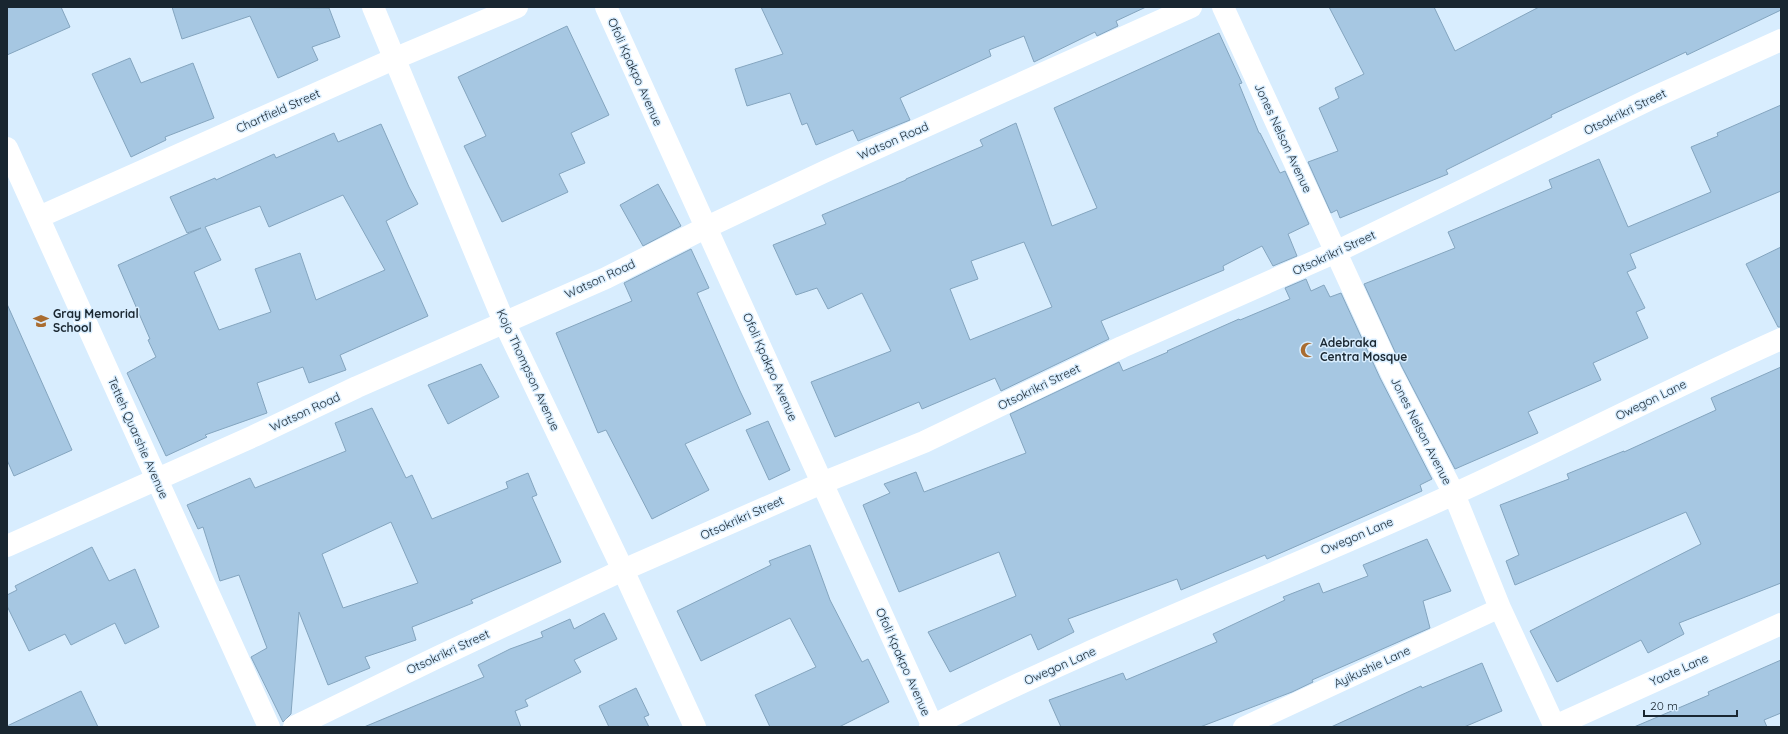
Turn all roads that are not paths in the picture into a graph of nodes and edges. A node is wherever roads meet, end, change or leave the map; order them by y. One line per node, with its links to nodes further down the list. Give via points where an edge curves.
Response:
1 (373, 7): 7 (street, Kojo Thompson Avenue)
2 (517, 7): 7 (street, Chartfield Street)
3 (606, 7): 10 (street, Ofoli Kpakpo Avenue)
4 (1191, 7): 10 (street, Watson Road)
5 (1222, 7): 11 (street, Jones Nelson Avenue)
6 (1781, 40): 11 (street, Otsokrikri Street, via 1648,100)
7 (396, 58): 9 (street, Chartfield Street); 12 (street, Kojo Thompson Avenue)
8 (7, 148): 9 (street, Tetteh Quarshie Avenue)
9 (39, 217): 14 (street, Tetteh Quarshie Avenue)
10 (705, 228): 12 (street, Watson Road, via 606,278); 15 (street, Ofoli Kpakpo Avenue)
11 (1336, 252): 15 (street, Otsokrikri Street, via 1122,347 924,442); 16 (street, Jones Nelson Avenue, via 1392,376)
12 (504, 322): 14 (street, Watson Road); 18 (street, Kojo Thompson Avenue)
13 (1781, 339): 16 (street, Owegon Lane)
14 (157, 479): 17 (street, Watson Road); 22 (street, Tetteh Quarshie Avenue)
15 (822, 483): 18 (street, Otsokrikri Street); 25 (street, Ofoli Kpakpo Avenue)
16 (1454, 494): 19 (street, Jones Nelson Avenue); 25 (street, Owegon Lane, via 991,696)
17 (7, 546)
18 (623, 570): 23 (street, Otsokrikri Street); 24 (street, Kojo Thompson Avenue)
19 (1500, 608): 21 (street, Jones Nelson Avenue); 26 (street, Ayikushie Lane)
20 (1781, 624): 21 (street, Yaote Lane)
21 (1555, 726)
22 (269, 727)
23 (294, 727)
24 (695, 727)
25 (932, 727)
26 (1243, 727)

